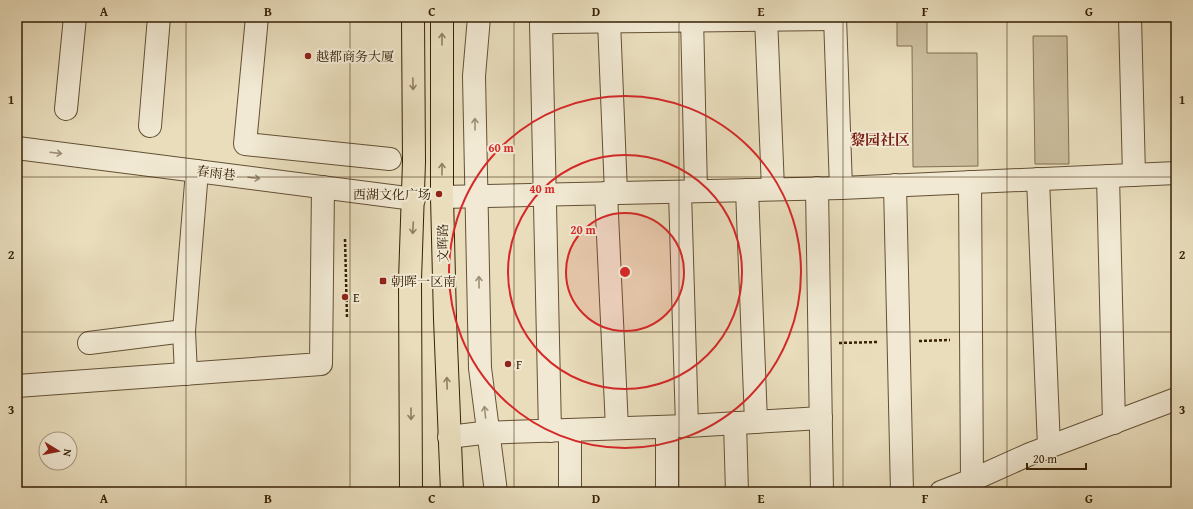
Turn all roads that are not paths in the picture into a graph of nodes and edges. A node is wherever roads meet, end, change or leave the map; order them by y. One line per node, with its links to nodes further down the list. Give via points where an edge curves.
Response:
1 (75, 17): 13 (street)
2 (159, 17): 14 (street)
3 (257, 17): 16 (street, via 246,144)
4 (413, 17): 35 (main road, one-way to 35)
5 (442, 17): 34 (main road, 文晖路, one-way to 5)
6 (479, 17): 33 (street, one-way to 6, via 474,76)
7 (1130, 17): 19 (street)
8 (766, 18): 9 (street); 11 (street); 28 (street)
9 (835, 18): 27 (street)
10 (557, 19): 12 (street); 32 (street, via 541,23)
11 (691, 19): 12 (street); 30 (street)
12 (617, 20): 31 (street)
13 (66, 108)
14 (150, 126)
15 (17, 148): 17 (street, 春雨巷, one-way to 17)
16 (390, 159)
17 (197, 171): 25 (street, 春雨巷, one-way to 25); 36 (street)
18 (1176, 173): 19 (street); 21 (street)
19 (1134, 175): 20 (street)
20 (1108, 176): 22 (street); 43 (street)
21 (1176, 178)
22 (1038, 179): 23 (street); 49 (street)
23 (970, 182): 24 (street); 50 (street)
24 (895, 185): 27 (street); 58 (street)
25 (323, 187): 35 (street, 春雨巷); 38 (street, via 321,364)
26 (817, 188): 27 (street); 28 (street); 41 (street)
27 (841, 188)
28 (773, 189): 29 (street)
29 (747, 190): 30 (street); 42 (street)
30 (688, 191): 31 (street); 44 (street)
31 (611, 193): 32 (street); 45 (street)
32 (545, 194): 33 (street); 46 (street)
33 (477, 196): 34 (street); 47 (street, one-way to 33, via 480,368)
34 (442, 197): 48 (main road, 文晖路, one-way to 34)
35 (414, 199): 51 (main road, one-way to 51, via 410,280)
36 (184, 331): 37 (street); 38 (street)
37 (89, 343)
38 (186, 374): 39 (street)
39 (17, 386)
40 (1176, 399): 43 (street)
41 (821, 418): 42 (street); 57 (street)
42 (745, 423): 44 (street); 56 (street)
43 (1114, 423): 49 (street)
44 (677, 426): 45 (street); 55 (street)
45 (617, 428): 46 (street)
46 (560, 430): 47 (street); 54 (street)
47 (488, 433): 48 (street); 53 (street)
48 (449, 437): 52 (main road, 文晖路)
49 (1049, 447): 50 (street)
50 (972, 480): 59 (street)
51 (411, 492)
52 (452, 492)
53 (496, 492)
54 (570, 492)
55 (667, 492)
56 (737, 492)
57 (822, 492)
58 (902, 492)
59 (941, 492)

